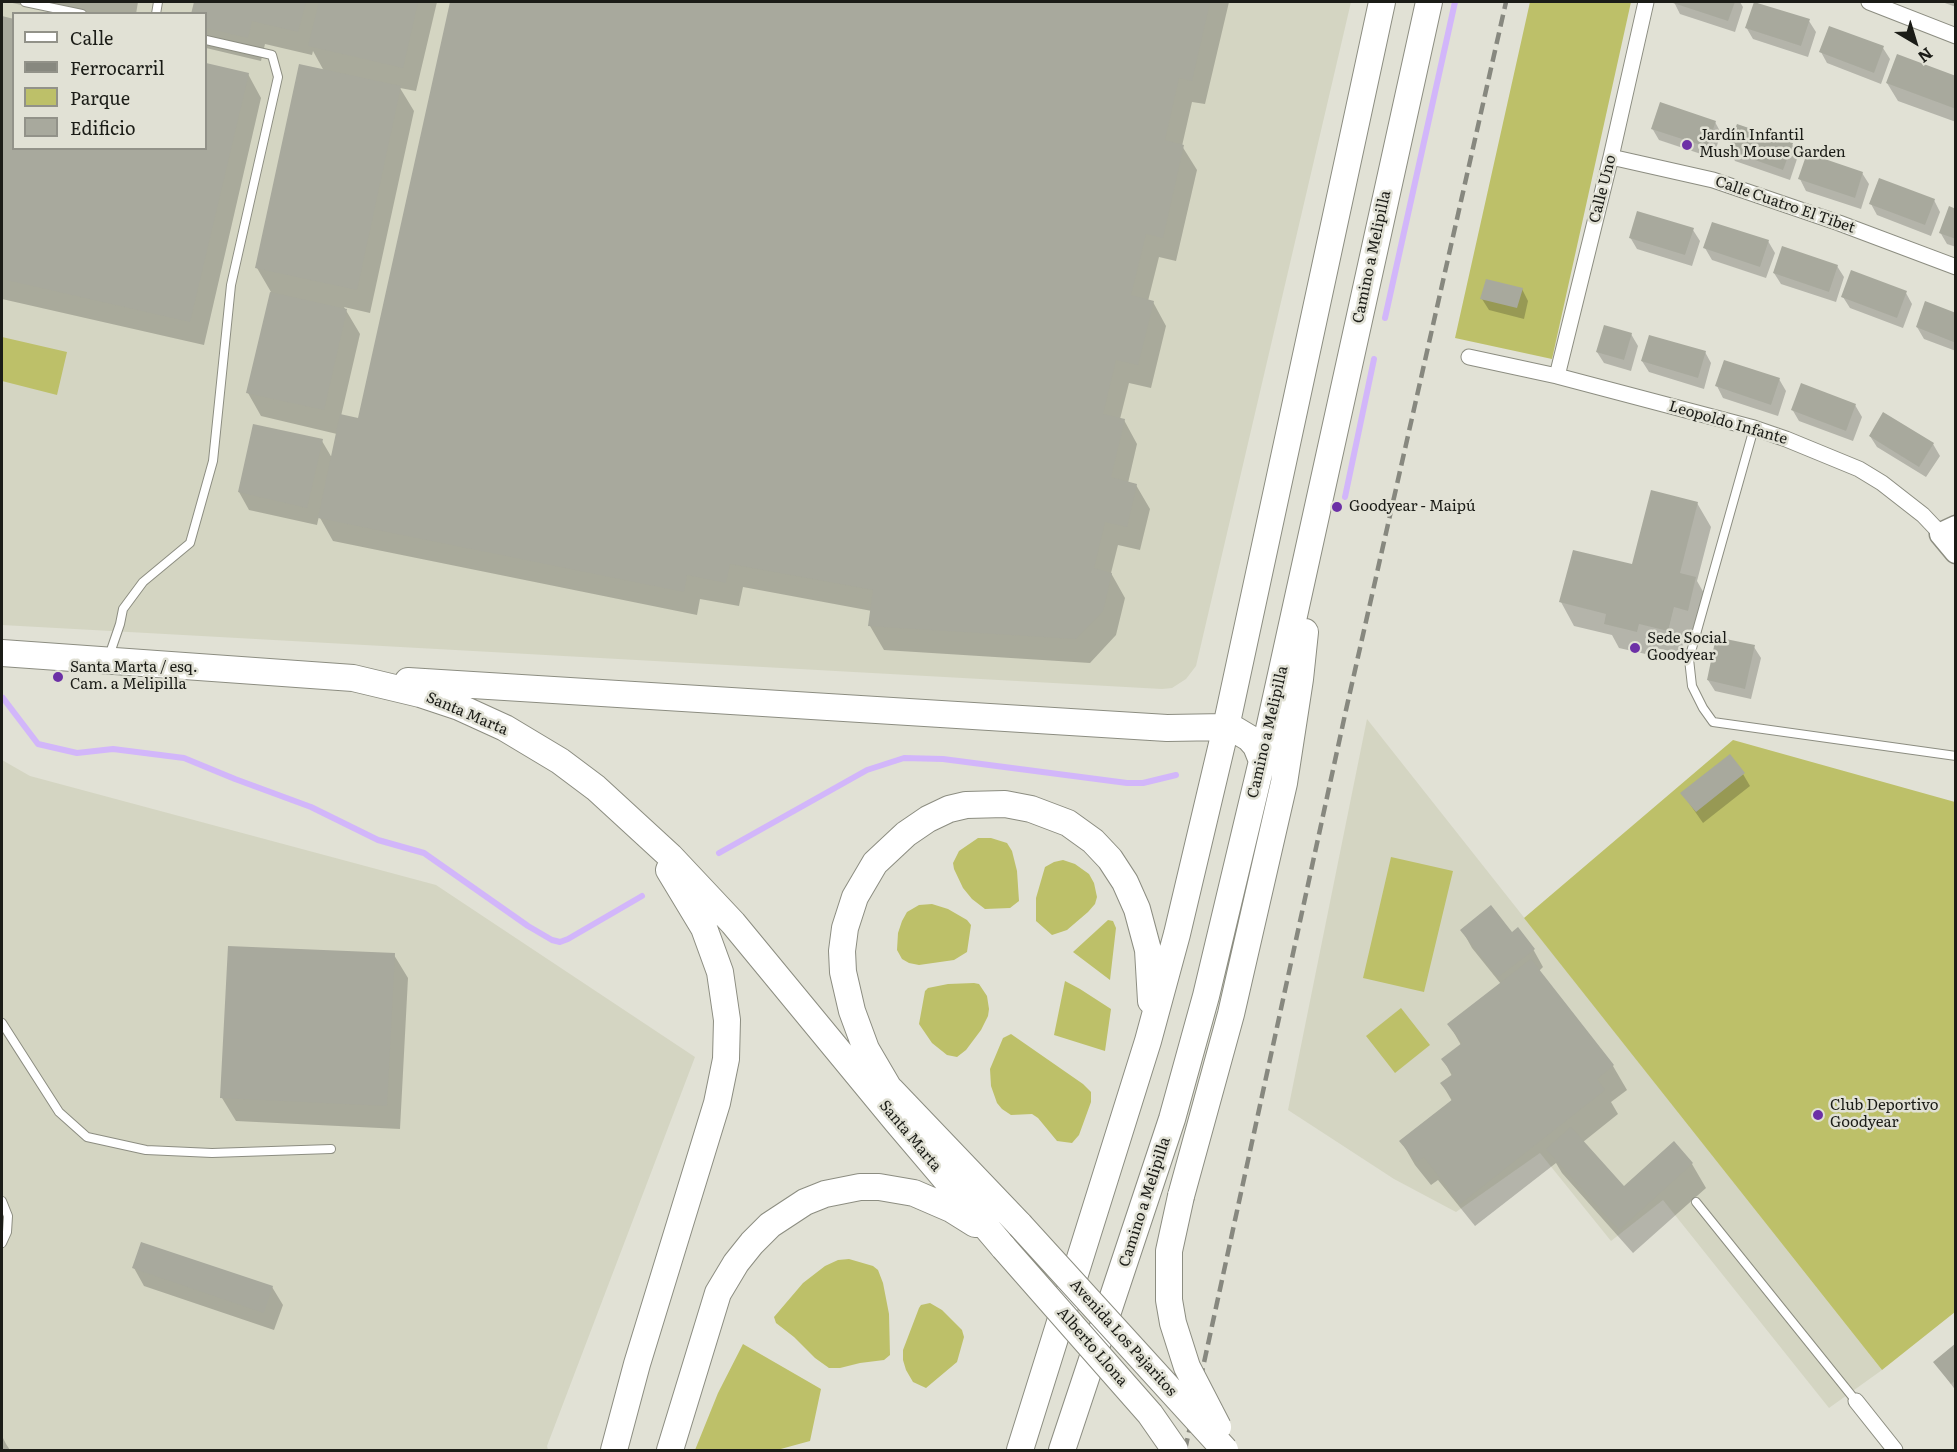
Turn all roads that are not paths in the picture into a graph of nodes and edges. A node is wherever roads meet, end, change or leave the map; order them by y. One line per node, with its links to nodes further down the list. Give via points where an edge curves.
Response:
1 (25, 2): 6 (lane)
2 (1382, 2): 20 (main road)
3 (1429, 2): 16 (main road, Camino a Melipilla)
4 (1646, 2): 9 (street, Calle Uno)
5 (1869, 2): 7 (street)
6 (72, 12)
7 (1956, 36)
8 (207, 40): 18 (lane, via 272,55 278,76 231,285 213,461 190,543 143,582 123,609)
9 (1611, 157): 10 (street, Calle Cuatro El Tibet, via 1713,180); 12 (street, Calle Uno)
10 (1956, 267)
11 (1469, 357): 12 (street, Leopoldo Infante)
12 (1557, 376): 13 (street, Leopoldo Infante)
13 (1754, 428): 14 (street, Leopoldo Infante, via 1859,470); 21 (lane, via 1689,659 1692,686 1702,708 1713,722)
14 (1948, 530): 15 (street, Leopoldo Infante)
15 (1956, 552)
16 (1305, 567): 22 (main road, Camino a Melipilla); 41 (main road, bridge, via 1306,625 1284,783 1231,1014 1174,1223 1168,1267 1173,1323 1187,1367)
17 (2, 653): 18 (main road, Santa Marta)
18 (107, 661): 19 (main road, Santa Marta)
19 (353, 678): 20 (main road, via 1167,728); 23 (main road, Santa Marta, via 420,694 505,728 560,761)
20 (1226, 727): 22 (main road, via 1249,738); 26 (main road)
21 (1956, 756)
22 (1262, 761): 38 (main road, Camino a Melipilla, via 1190,1058)
23 (627, 815): 25 (main road, Santa Marta, via 719,908); 35 (main road, via 677,882 704,928 720,972 727,1042 717,1103)
24 (2, 1023): 28 (lane, via 59,1112 87,1137 146,1150 213,1154)
25 (817, 1024): 27 (main road, Santa Marta); 33 (main road, Santa Marta)
26 (1148, 1041): 27 (main road, via 1148,950 1137,909 1110,859 1081,832 1050,815 1005,804 966,805 928,819 886,851 860,887 849,912 843,951 846,990 866,1049); 37 (main road)
27 (890, 1090): 31 (main road, Santa Marta)
28 (332, 1149)
29 (2, 1201): 32 (lane, via 8,1216)
30 (1695, 1203): 34 (lane)
31 (1020, 1225): 40 (main road, Avenida Los Pajaritos, bridge)
32 (2, 1243)
33 (1004, 1248): 36 (main road, via 951,1209 897,1189 842,1190 815,1198 787,1213 752,1243 718,1293); 39 (main road, Alberto Llona, bridge, via 1143,1406)
34 (1856, 1401): 42 (street)
35 (614, 1450)
36 (670, 1450)
37 (1020, 1450)
38 (1062, 1450)
39 (1175, 1450)
40 (1225, 1450)
41 (1232, 1450)
42 (1895, 1450)

